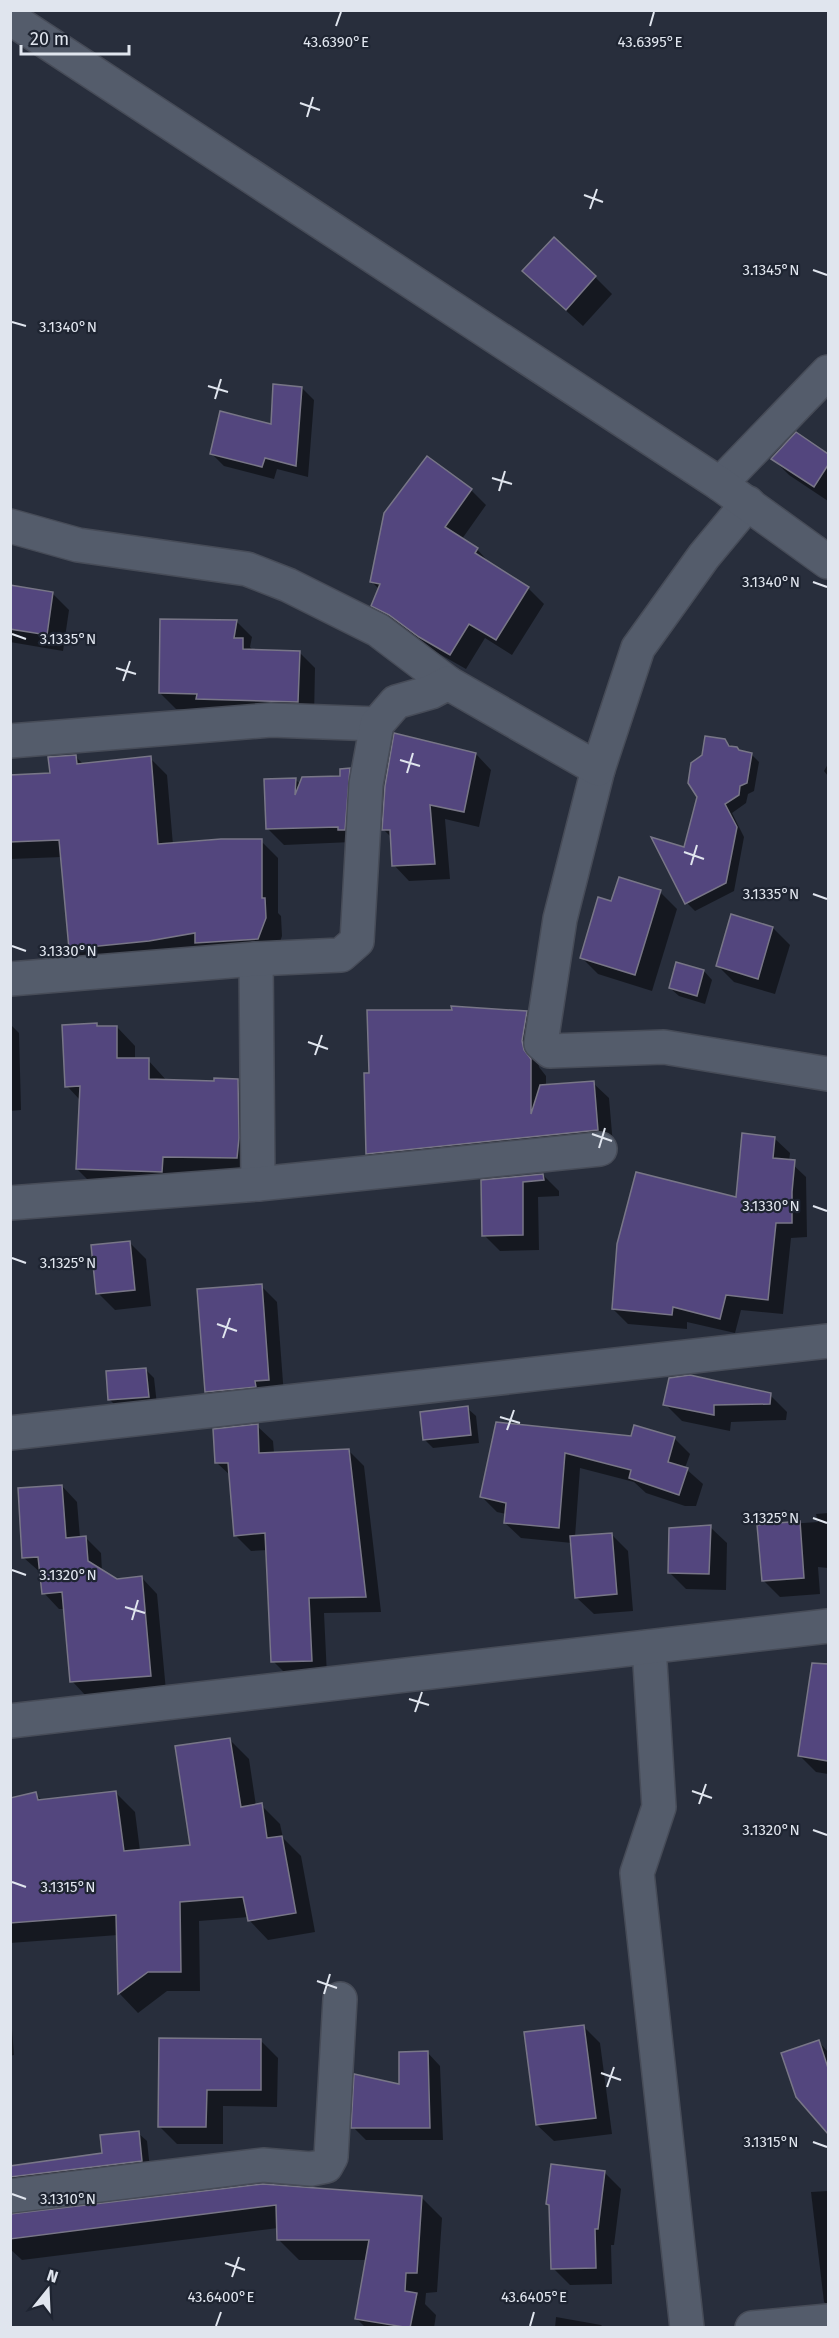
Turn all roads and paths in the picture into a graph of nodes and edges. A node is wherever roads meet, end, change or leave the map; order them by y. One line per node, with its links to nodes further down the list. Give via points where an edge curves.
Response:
1 (10, 18): 3 (street)
2 (828, 372): 3 (street)
3 (720, 484): 4 (street)
4 (748, 503): 6 (street); 10 (street, via 704,556 638,648)
5 (10, 526): 7 (street, via 78,545 247,569 378,630)
6 (828, 562)
7 (448, 683): 8 (street, via 431,693 396,702); 10 (street)
8 (376, 724): 9 (street, via 271,720); 11 (street, via 366,784 357,941 341,955)
9 (10, 741)
10 (598, 769): 13 (street, via 560,919 541,1043 550,1051 664,1047)
11 (256, 959): 12 (street); 15 (street)
12 (10, 979)
13 (828, 1074)
14 (600, 1149): 15 (street)
15 (258, 1184): 16 (street)
16 (10, 1203)
17 (828, 1341): 18 (street)
18 (10, 1433)
19 (828, 1626): 20 (street)
20 (649, 1647): 21 (street); 25 (street, via 659,1807 637,1873)
21 (10, 1721)
22 (340, 1999): 23 (street, via 331,2157 326,2166 311,2169 263,2165)
23 (10, 2196)
24 (828, 2321): 26 (street)
25 (687, 2328)
26 (752, 2328)

